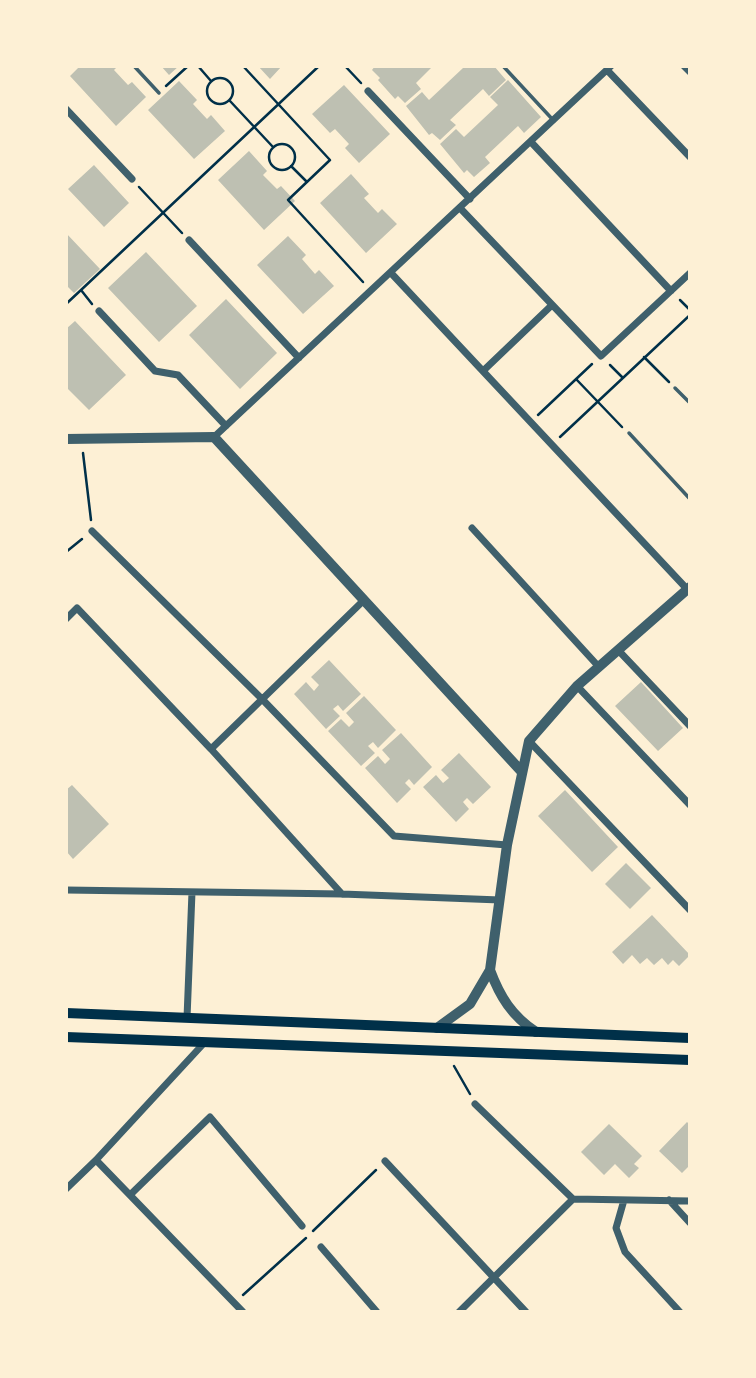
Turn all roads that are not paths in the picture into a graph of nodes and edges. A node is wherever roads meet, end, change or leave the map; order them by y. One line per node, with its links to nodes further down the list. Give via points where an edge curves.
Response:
1 (134, 66): 7 (lane)
2 (503, 66): 9 (lane)
3 (684, 66): 5 (street)
4 (609, 68): 9 (street); 11 (street)
5 (690, 72)
6 (368, 91): 13 (street)
7 (159, 93)
8 (66, 109): 12 (street)
9 (554, 121): 10 (street)
10 (531, 142): 13 (street); 18 (street)
11 (690, 157)
12 (132, 179)
13 (470, 199): 14 (street)
14 (460, 208): 16 (street); 19 (street)
15 (189, 240): 21 (street)
16 (391, 273): 21 (street); 22 (street)
17 (690, 273): 18 (street)
18 (671, 291): 19 (street, via 601,356)
19 (552, 305): 22 (street)
20 (99, 312): 25 (street, via 155,371 178,375)
21 (299, 358): 25 (street)
22 (483, 372): 32 (street)
23 (675, 388): 24 (lane)
24 (690, 403)
25 (226, 425): 27 (street)
26 (628, 433): 29 (lane)
27 (214, 438): 28 (street); 33 (street)
28 (66, 439)
29 (690, 499)
30 (472, 528): 36 (street)
31 (92, 531): 38 (street)
32 (688, 588): 35 (street)
33 (363, 601): 38 (street); 42 (street)
34 (66, 619): 41 (street, via 77,608)
35 (618, 650): 36 (street); 39 (street)
36 (599, 667): 37 (street)
37 (577, 687): 40 (street); 43 (street)
38 (262, 699): 41 (street); 44 (street, via 394,836)
39 (690, 726)
40 (529, 741): 42 (street); 49 (street)
41 (211, 749): 47 (street)
42 (522, 772): 44 (street)
43 (690, 805)
44 (507, 845): 48 (street)
45 (66, 890): 46 (street)
46 (192, 892): 47 (street); 52 (street)
47 (342, 894): 48 (street)
48 (500, 900): 50 (street)
49 (690, 910)
50 (490, 970): 53 (street, via 470,1004); 54 (street, via 504,1003)
51 (66, 1013): 52 (main road)
52 (187, 1018): 53 (main road)
53 (436, 1028): 54 (main road)
54 (537, 1033): 56 (main road)
55 (66, 1037): 57 (main road)
56 (690, 1038)
57 (205, 1042): 58 (main road); 60 (street)
58 (690, 1060)
59 (475, 1104): 64 (street)
60 (96, 1160): 62 (street); 63 (street)
61 (385, 1161): 71 (street)
62 (66, 1189)
63 (130, 1195): 69 (street, via 210,1117); 72 (street)
64 (573, 1199): 65 (street); 71 (street)
65 (624, 1200): 66 (street); 76 (street, via 616,1228 625,1252)
66 (669, 1200): 67 (street); 68 (street)
67 (690, 1201)
68 (690, 1223)
69 (302, 1226)
70 (321, 1247): 73 (street)
71 (493, 1278): 74 (street); 75 (street)
72 (243, 1311)
73 (377, 1311)
74 (459, 1311)
75 (526, 1311)
76 (680, 1311)

